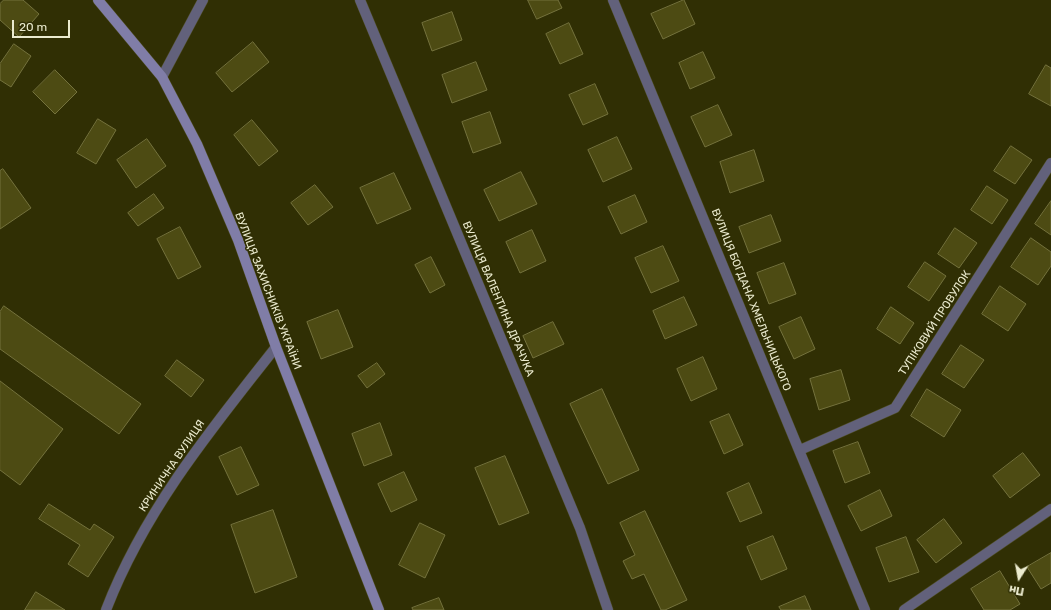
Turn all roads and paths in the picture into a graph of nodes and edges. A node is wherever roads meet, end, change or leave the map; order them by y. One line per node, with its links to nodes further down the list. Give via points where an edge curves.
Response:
1 (98, 0): 5 (main road, ВУЛИЦЯ ЗАХИСНИКІВ УКРАЇНИ)
2 (202, 0): 5 (street)
3 (360, 0): 12 (street, ВУЛИЦЯ ВАЛЕНТИНА ДРАЧУКА, via 580,528)
4 (614, 0): 8 (street, ВУЛИЦЯ БОГДАНА ХМЕЛЬНИЦЬКОГО)
5 (162, 77): 7 (main road, ВУЛИЦЯ ЗАХИСНИКІВ УКРАЇНИ, via 197,144 238,240)
6 (1051, 163): 8 (street, ТУПІКОВИЙ ПРОВУЛОК, via 895,408)
7 (276, 347): 10 (street, КРИНИЧНА ВУЛИЦЯ, via 204,439 160,502 129,557); 11 (main road, ВУЛИЦЯ ЗАХИСНИКІВ УКРАЇНИ)
8 (800, 450): 13 (street, ВУЛИЦЯ БОГДАНА ХМЕЛЬНИЦЬКОГО)
9 (1051, 509): 14 (street)
10 (106, 610)
11 (379, 610)
12 (608, 610)
13 (865, 610)
14 (904, 610)

